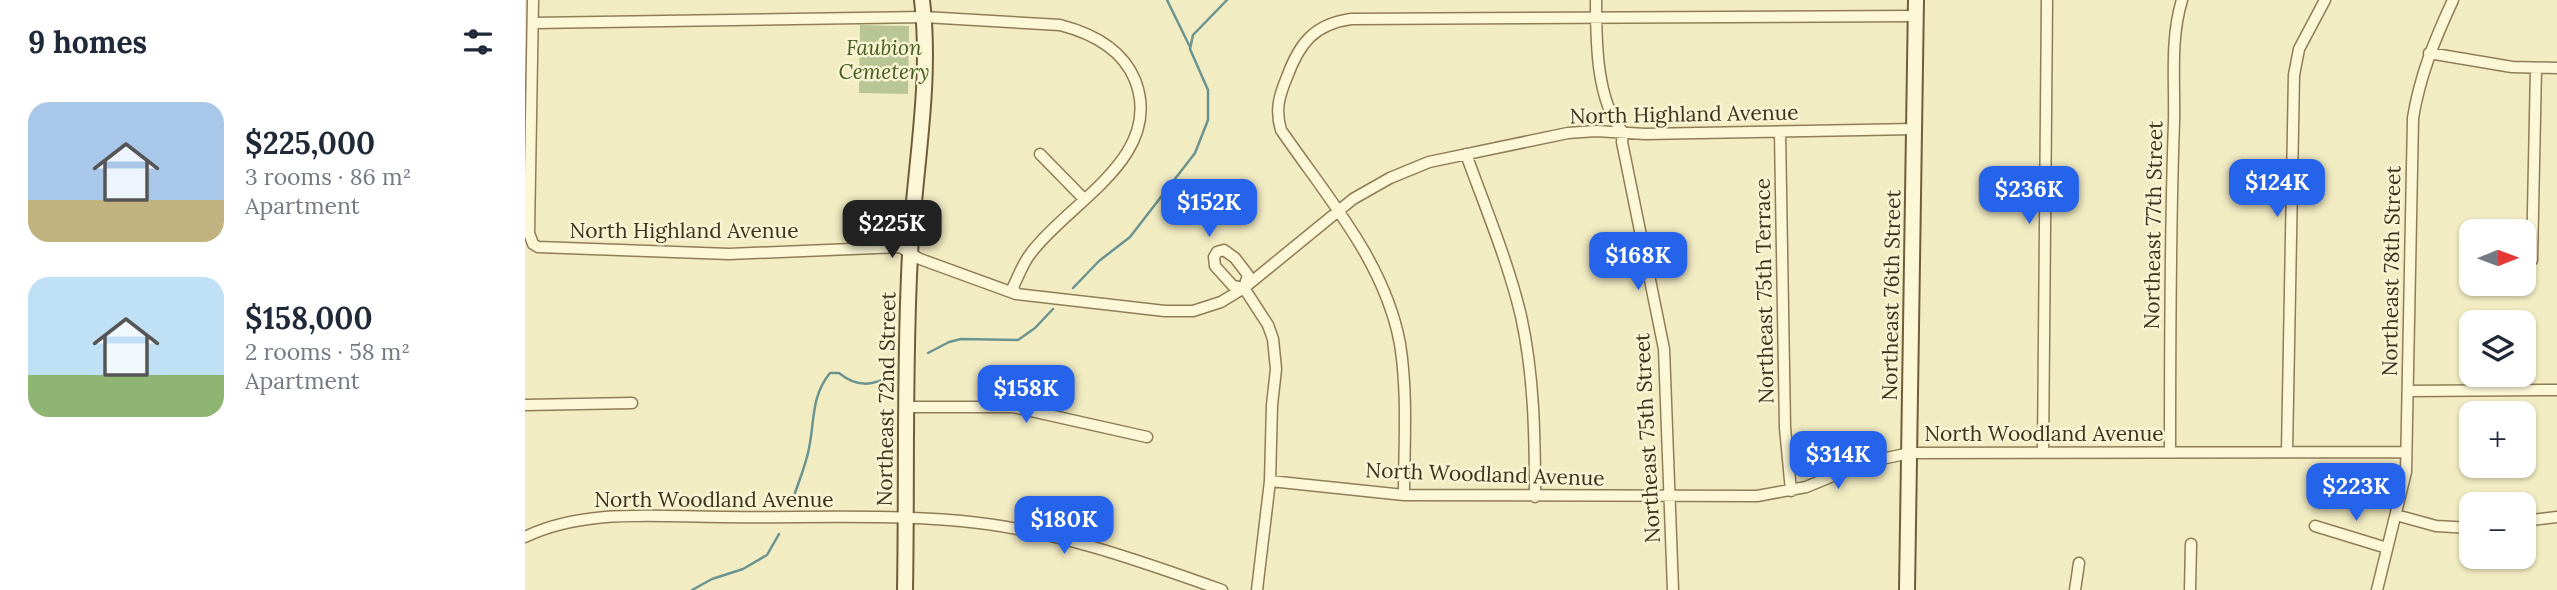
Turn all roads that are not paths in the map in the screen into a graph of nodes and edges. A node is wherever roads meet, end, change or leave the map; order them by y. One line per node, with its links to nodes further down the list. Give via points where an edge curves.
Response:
1 (533, 0): 12 (street)
2 (922, 0): 10 (main road, Northeast 72nd Street)
3 (1596, 0): 11 (street, Northeast 75th Street)
4 (1916, 0): 9 (main road, Northeast 76th Street)
5 (2047, 0): 33 (street)
6 (2182, 0): 34 (street, Northeast 77th Street, via 2173,47)
7 (2325, 0): 35 (street, via 2299,49 2294,75)
8 (2453, 0): 13 (street, Northeast 78th Street)
9 (1916, 16): 11 (street); 16 (main road, Northeast 76th Street)
10 (924, 17): 12 (street); 21 (street, via 1060,25 1089,34 1118,54 1138,88 1140,122 1127,153); 24 (main road, Northeast 72nd Street, via 924,105)
11 (1596, 18): 17 (street, Northeast 75th Street, via 1599,65 1608,103); 22 (street, via 1351,19 1328,25 1309,38 1292,63 1279,97 1277,119)
12 (534, 23): 24 (street, North Highland Avenue, via 530,239 538,247 729,254 900,247)
13 (2429, 54): 14 (street); 28 (street, Northeast 78th Street, via 2412,129)
14 (2536, 68): 15 (street); 23 (street)
15 (2557, 68)
16 (1915, 129): 18 (street, North Highland Avenue); 37 (main road, Northeast 76th Street)
17 (1623, 132): 18 (street, North Highland Avenue); 20 (street, North Highland Avenue, via 1568,133); 42 (street, Northeast 75th Street, via 1664,349)
18 (1780, 132): 39 (street, Northeast 75th Terrace, via 1785,428)
19 (1040, 154): 21 (street)
20 (1466, 154): 22 (street, North Highland Avenue, via 1409,170); 41 (street, via 1513,287 1526,342 1534,415)
21 (1084, 199): 26 (street, via 1032,252 1013,287)
22 (1337, 211): 25 (street, North Highland Avenue); 40 (street, via 1372,264 1395,323 1404,383)
23 (2533, 219)
24 (910, 252): 26 (street, North Highland Avenue); 31 (main road, Northeast 72nd Street)
25 (1244, 288): 26 (street, North Highland Avenue, via 1210,307 1177,312); 38 (street, via 1268,325 1275,354)
26 (1016, 294)
27 (2557, 390): 28 (street)
28 (2408, 391): 36 (street, Northeast 78th Street)
29 (632, 403): 30 (street)
30 (525, 405)
31 (906, 407): 32 (street, via 1013,407); 45 (main road, Northeast 72nd Street)
32 (1147, 437)
33 (2043, 452): 34 (street, North Woodland Avenue); 37 (street, North Woodland Avenue)
34 (2170, 452): 35 (street, North Woodland Avenue)
35 (2287, 452): 36 (street, North Woodland Avenue)
36 (2406, 452): 43 (street, Northeast 78th Street, via 2404,487)
37 (1910, 453): 39 (street, North Woodland Avenue, via 1867,462); 57 (main road, Northeast 76th Street)
38 (1270, 481): 40 (street, North Woodland Avenue); 55 (street)
39 (1791, 491): 42 (street, North Woodland Avenue)
40 (1404, 495): 41 (street, North Woodland Avenue)
41 (1535, 497): 42 (street, North Woodland Avenue)
42 (1671, 497): 56 (street, Northeast 75th Street)
43 (2396, 515): 48 (street); 51 (street, Northeast 78th Street)
44 (2557, 516): 46 (street)
45 (906, 518): 49 (street, North Woodland Avenue, via 597,516); 53 (main road, Northeast 72nd Street); 54 (street, North Woodland Avenue, via 1006,527 1129,557)
46 (2536, 519)
47 (2315, 526): 51 (street)
48 (2459, 527)
49 (525, 537)
50 (2191, 544): 59 (street)
51 (2387, 548): 60 (street, Northeast 78th Street)
52 (2079, 563): 58 (street)
53 (905, 590)
54 (1222, 590)
55 (1257, 590)
56 (1673, 590)
57 (1907, 590)
58 (2075, 590)
59 (2190, 590)
60 (2377, 590)

